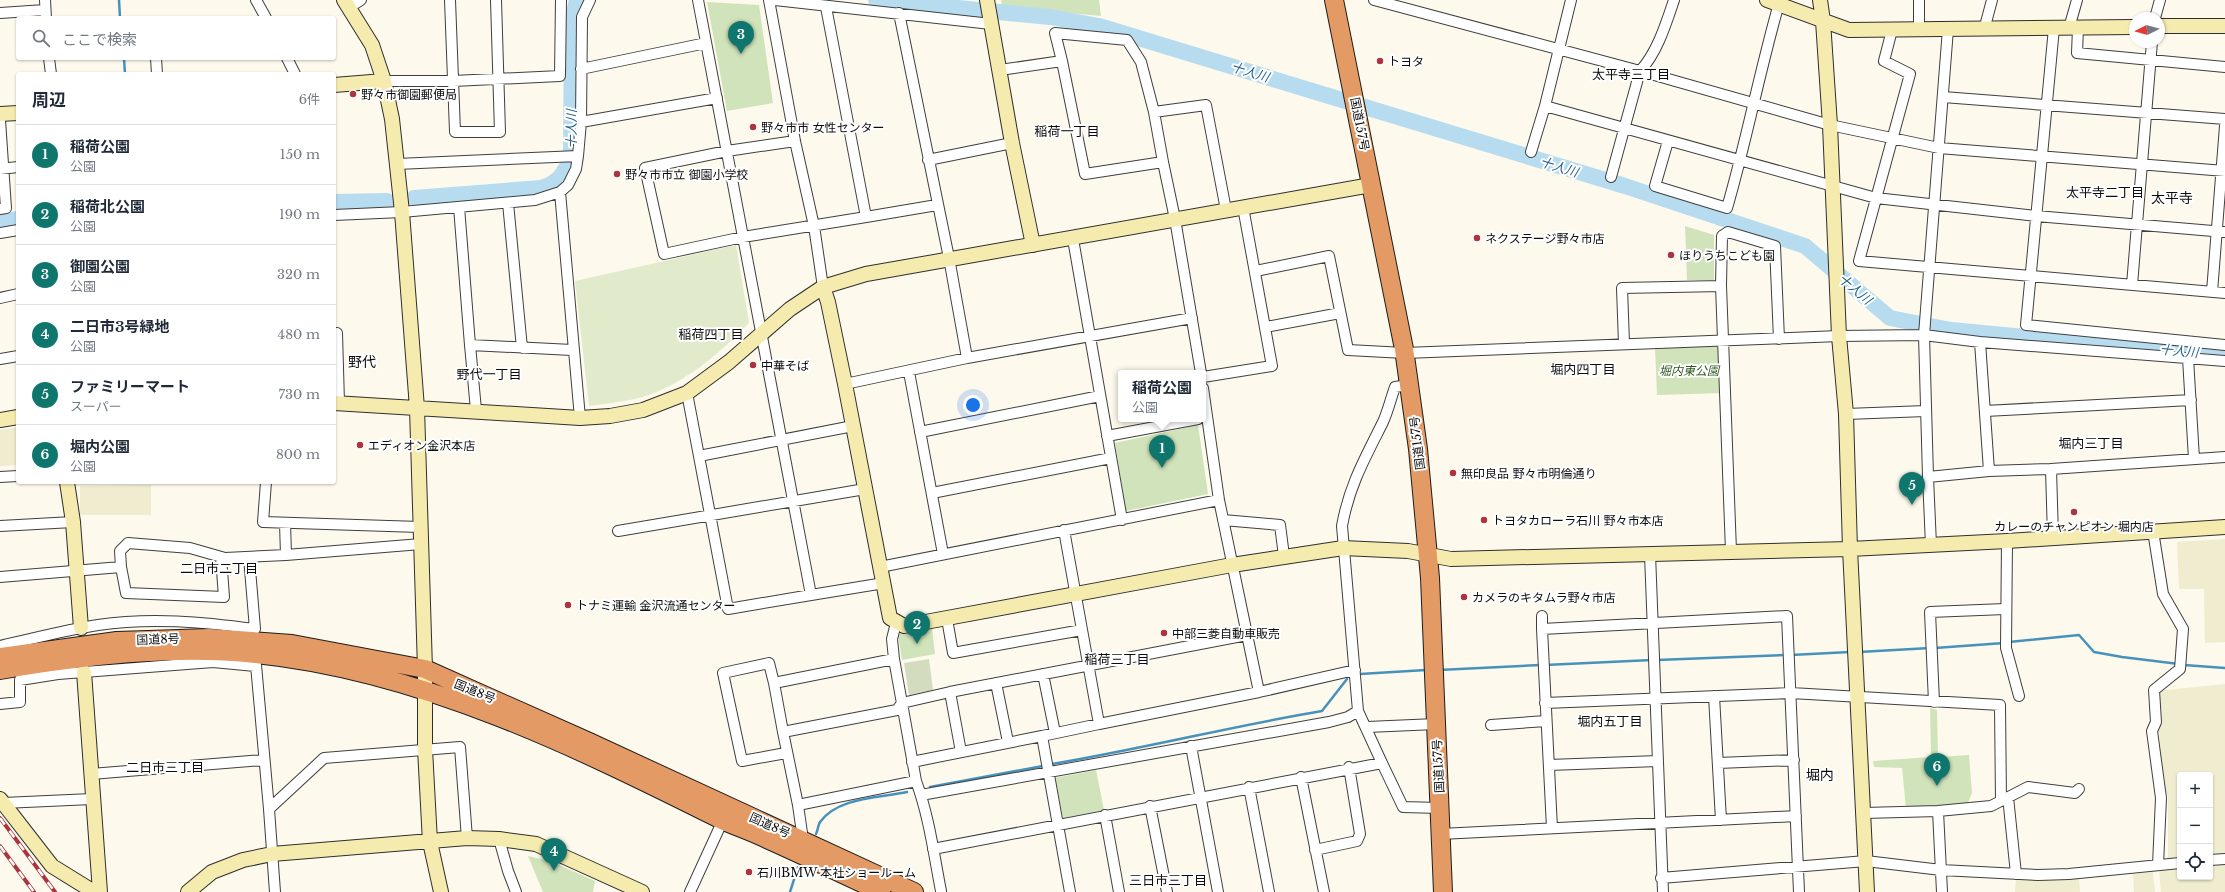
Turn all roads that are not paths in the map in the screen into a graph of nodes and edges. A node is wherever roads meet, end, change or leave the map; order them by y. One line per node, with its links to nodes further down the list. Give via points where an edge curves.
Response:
1 (256, 0): 27 (street)
2 (450, 0): 56 (street)
3 (496, 0): 54 (street)
4 (562, 0): 54 (street, via 560,76)
5 (590, 0): 48 (street, via 582,17)
6 (698, 0): 39 (street)
7 (769, 0): 74 (street)
8 (775, 0): 21 (street)
9 (1334, 0): 91 (highway, 国道157号)
10 (1374, 0): 41 (street)
11 (1571, 0): 41 (street)
12 (1674, 0): 50 (street, via 1666,24 1646,65)
13 (1820, 0): 28 (street)
14 (1919, 0): 37 (street)
15 (1992, 0): 38 (street)
16 (2077, 0): 34 (street)
17 (2160, 0): 24 (street)
18 (987, 1): 29 (street)
19 (1775, 1): 28 (street); 60 (street)
20 (352, 2): 55 (street, via 372,45)
21 (807, 2): 22 (street)
22 (826, 7): 26 (street); 105 (street)
23 (45, 9): 25 (street)
24 (2157, 12)
25 (0, 13)
26 (899, 13): 29 (street); 82 (street)
27 (263, 16)
28 (1823, 21): 36 (street, via 1849,30); 70 (street)
29 (991, 22): 49 (street)
30 (2165, 26): 31 (street)
31 (2225, 26)
32 (2129, 27): 34 (street)
33 (2054, 28): 34 (street); 38 (street); 61 (street)
34 (2073, 28): 45 (street, via 2077,53)
35 (1948, 29): 37 (street); 38 (street); 59 (street)
36 (1892, 30): 37 (street); 73 (street, via 1884,61 1910,74)
37 (1919, 30)
38 (1984, 30)
39 (706, 43): 48 (street); 58 (street)
40 (2151, 48): 45 (street)
41 (1558, 49): 50 (street); 62 (street)
42 (50, 60): 51 (street)
43 (156, 60): 52 (street)
44 (288, 60): 53 (street)
45 (2150, 60): 47 (street); 64 (street)
46 (1062, 61): 49 (street); 63 (street, via 1055,34 1127,40 1141,62); 84 (street, via 1085,174)
47 (2225, 67)
48 (581, 69): 69 (street)
49 (1000, 70): 76 (street)
50 (1640, 71): 60 (street); 72 (street)
51 (51, 72)
52 (157, 72)
53 (294, 72)
54 (498, 79): 56 (street); 56 (street, via 500,132 454,132)
55 (384, 81): 56 (street); 57 (street); 85 (street, via 392,119)
56 (453, 81)
57 (336, 85)
58 (717, 98): 69 (street); 78 (street)
59 (1943, 98): 61 (street); 77 (street)
60 (1753, 104): 70 (street); 83 (street)
61 (2047, 104): 64 (street); 81 (street)
62 (1545, 106): 72 (street); 79 (street)
63 (1154, 112): 84 (street); 101 (street, via 1206,105)
64 (2146, 112): 67 (street); 86 (street)
65 (16, 113): 66 (street)
66 (0, 114)
67 (2225, 119)
68 (0, 120): 88 (street)
69 (581, 122): 80 (street)
70 (1830, 125): 73 (street); 92 (street)
71 (2225, 126): 89 (street)
72 (1624, 128): 75 (street); 90 (street)
73 (1894, 138): 77 (street); 94 (street)
74 (795, 141): 78 (street); 108 (street)
75 (1668, 141): 83 (street); 83 (street, via 1655,186 1726,208)
76 (1012, 143): 82 (street); 114 (street)
77 (1939, 148): 81 (street); 97 (street)
78 (727, 151): 112 (street); 112 (street, via 645,168 664,254)
79 (1531, 152)
80 (576, 156): 85 (street); 93 (street, via 576,169 568,185)
81 (2042, 156): 86 (street); 104 (street)
82 (928, 160): 96 (street)
83 (1741, 161): 92 (street)
84 (1163, 162): 106 (street)
85 (397, 164): 102 (street)
86 (2142, 164): 89 (street); 107 (street)
87 (16, 167): 88 (street)
88 (2, 168): 100 (street, via 6,208)
89 (2223, 171): 110 (street)
90 (1611, 177)
91 (1371, 185): 99 (street); 142 (highway, 国道157号)
92 (1832, 187): 94 (street); 132 (street)
93 (560, 192): 95 (street, via 535,200); 141 (street)
94 (1876, 198): 97 (street); 116 (street, via 1860,261)
95 (508, 203): 98 (street); 140 (street)
96 (937, 205): 105 (street); 115 (street)
97 (1934, 206): 104 (street); 116 (street)
98 (459, 207): 102 (street); 138 (street)
99 (1243, 207): 101 (street); 117 (street)
100 (0, 209)
101 (1226, 210): 106 (street)
102 (402, 212): 103 (street); 157 (street)
103 (336, 215)
104 (2036, 216): 107 (street); 118 (street)
105 (866, 217): 108 (street)
106 (1175, 219): 113 (street); 127 (street)
107 (2137, 224): 110 (street); 119 (street)
108 (814, 226): 112 (street); 121 (street)
109 (16, 230): 111 (street)
110 (2221, 231): 122 (street)
111 (0, 233)
112 (744, 237): 131 (street)
113 (1072, 239): 114 (street); 133 (street)
114 (1033, 245): 115 (street)
115 (949, 258): 121 (street, via 866,274); 144 (street)
116 (1930, 267): 118 (street); 129 (street)
117 (1256, 271): 126 (street, via 1329,256); 128 (street)
118 (2030, 275): 119 (street); 139 (street, via 2026,326)
119 (2132, 285): 122 (street)
120 (1722, 286): 134 (street, via 1722,236 1728,232 1775,246); 135 (street); 137 (street, via 1622,288)
121 (823, 287): 131 (street, via 790,309); 151 (street)
122 (2212, 292): 123 (street)
123 (2225, 293)
124 (16, 294): 125 (street)
125 (0, 298)
126 (1340, 313): 128 (street); 142 (street, via 1348,350)
127 (1192, 318): 133 (street); 148 (street)
128 (1266, 327): 150 (street, via 1272,366)
129 (1925, 329): 132 (street); 136 (street); 159 (street)
130 (336, 333): 156 (street)
131 (761, 334): 153 (street); 170 (street)
132 (1839, 336): 134 (street); 161 (street)
133 (1090, 337): 144 (street); 154 (street)
134 (1779, 339): 135 (street)
135 (1724, 341): 137 (street); 203 (street)
136 (1980, 342): 145 (street); 160 (street)
137 (1624, 344): 142 (street)
138 (470, 345): 140 (street); 158 (street)
139 (2225, 345)
140 (522, 348): 141 (street)
141 (572, 350): 163 (street)
142 (1404, 353): 152 (highway, 国道157号)
143 (16, 356): 146 (street)
144 (966, 358): 149 (street)
145 (2188, 358): 147 (street); 155 (street)
146 (0, 359)
147 (2225, 361)
148 (1201, 370)
149 (909, 372): 151 (street); 168 (street)
150 (1206, 377)
151 (845, 384): 167 (street)
152 (1409, 385): 201 (street, via 1395,386 1383,421 1364,456 1346,504 1342,526); 208 (highway, 国道157号)
153 (687, 393): 163 (street, via 643,410); 171 (street)
154 (1100, 396): 168 (street); 169 (street)
155 (2191, 400): 160 (street); 174 (street)
156 (336, 403): 157 (street)
157 (417, 408): 158 (street); 193 (street)
158 (476, 410): 163 (street)
159 (1926, 411): 161 (street); 179 (street)
160 (1985, 411): 176 (street)
161 (1846, 414): 202 (street)
162 (16, 417): 164 (street)
163 (580, 418)
164 (0, 420)
165 (1182, 422): 169 (street)
166 (1204, 422): 184 (street)
167 (852, 426): 170 (street); 182 (street)
168 (920, 432): 183 (street)
169 (1108, 436): 173 (street)
170 (782, 438): 171 (street); 185 (street)
171 (699, 456): 186 (street)
172 (2225, 457): 174 (street)
173 (1111, 458): 183 (street); 187 (street)
174 (2194, 458): 175 (street)
175 (2051, 469): 176 (street); 197 (street)
176 (1989, 471): 179 (street)
177 (16, 476): 178 (street)
178 (0, 477)
179 (1928, 477): 200 (street)
180 (67, 484): 189 (street)
181 (266, 484): 190 (street, via 263,522)
182 (865, 489): 185 (street); 213 (street)
183 (932, 493): 204 (street)
184 (1220, 500): 187 (street); 188 (street)
185 (794, 502): 186 (street); 218 (street)
186 (710, 517): 195 (street); 218 (street, via 728,609)
187 (1122, 520): 194 (street)
188 (1223, 520): 207 (street, via 1280,525); 211 (street)
189 (73, 522): 191 (street); 214 (street)
190 (285, 523): 193 (street); 206 (street)
191 (0, 526)
192 (2225, 526): 196 (street)
193 (420, 527): 199 (street)
194 (1064, 530): 204 (street); 217 (street)
195 (618, 531)
196 (2153, 531): 197 (street); 311 (street, via 2163,594 2183,629 2180,669 2154,690 2156,722 2152,731 2160,798)
197 (2053, 537): 198 (street)
198 (2007, 541): 200 (street); 219 (street)
199 (421, 544): 206 (street); 234 (street)
200 (1931, 545): 202 (street)
201 (1343, 548): 207 (street); 208 (street, via 1408,552); 236 (street)
202 (1850, 549): 203 (street); 246 (street)
203 (1731, 551): 205 (street)
204 (943, 554): 213 (street)
205 (1650, 554): 208 (street, via 1451,559); 223 (street)
206 (286, 555): 210 (street)
207 (1284, 556): 211 (street)
208 (1428, 556): 256 (highway, 国道157号)
209 (221, 557): 210 (street); 212 (street, via 190,548 128,543 120,551); 212 (street, via 224,597 126,593)
210 (250, 557): 229 (street)
211 (1232, 564): 217 (street); 227 (street)
212 (121, 567): 214 (street)
213 (880, 567): 216 (street)
214 (78, 571): 215 (street); 224 (street)
215 (0, 576)
216 (884, 583): 218 (street); 222 (street, via 890,618)
217 (1075, 594): 221 (street); 225 (street)
218 (811, 595)
219 (2005, 609): 247 (street, via 2006,648); 249 (street, via 1930,612)
220 (1542, 616): 226 (street)
221 (947, 619): 222 (street, via 904,626); 225 (street, via 953,653)
222 (896, 623): 232 (street, via 892,640)
223 (1653, 624): 226 (street); 244 (street, via 1787,616); 248 (street)
224 (81, 628): 228 (street); 229 (street, via 167,620 211,623)
225 (1082, 630): 233 (street)
226 (1542, 630): 251 (street)
227 (1247, 636): 233 (street); 243 (street)
228 (0, 646)
229 (256, 647): 231 (highway, 国道8号, via 88,657); 234 (highway, 国道8号, via 292,644); 237 (street, via 213,662); 241 (highway, 国道8号); 267 (street)
230 (0, 657): 231 (highway, 国道8号)
231 (42, 657): 235 (highway, 国道8号)
232 (894, 659): 239 (street); 250 (street)
233 (1089, 665): 238 (street); 255 (street)
234 (425, 669): 241 (street); 302 (highway, 国道8号)
235 (0, 670)
236 (1355, 670): 243 (street); 253 (street)
237 (84, 672): 252 (street, via 20,680 20,702); 276 (street)
238 (1043, 674): 240 (street); 260 (street)
239 (774, 683): 259 (street); 266 (street, via 769,663 723,673 742,761)
240 (996, 683): 242 (street); 262 (street)
241 (424, 689): 264 (street); 294 (highway, 国道8号, via 560,743)
242 (950, 692): 250 (street); 265 (street)
243 (1258, 692): 255 (street)
244 (1791, 693): 245 (street); 246 (street); 268 (street)
245 (1714, 696): 248 (street); 272 (street)
246 (1858, 696): 249 (street); 291 (street)
247 (2019, 696)
248 (1655, 698): 251 (street); 269 (street)
249 (1934, 702): 284 (street, via 2000,705)
250 (902, 703): 259 (street, via 897,710); 270 (street)
251 (1545, 703): 254 (street)
252 (0, 704)
253 (1358, 711): 258 (street); 263 (street, via 1348,717 1329,722)
254 (1546, 721): 257 (street); 273 (street)
255 (1099, 724): 260 (street)
256 (1436, 724): 258 (street); 288 (highway, 国道157号)
257 (1491, 725)
258 (1367, 727): 271 (street)
259 (783, 732): 266 (street)
260 (1055, 733): 261 (street)
261 (1042, 736): 262 (street); 275 (street)
262 (1008, 742): 265 (street)
263 (1191, 746): 275 (street); 282 (street)
264 (425, 749): 289 (street, via 324,758); 300 (street, via 460,747); 303 (street)
265 (962, 752): 270 (street)
266 (786, 753): 286 (street)
267 (263, 760): 276 (street); 289 (street)
268 (1794, 760): 272 (street); 293 (street)
269 (1658, 761): 273 (street); 296 (street)
270 (912, 762): 278 (street)
271 (1382, 763): 274 (street); 288 (street, via 1403,807)
272 (1718, 763): 295 (street)
273 (1549, 765): 298 (street)
274 (1349, 767): 277 (street); 305 (street, via 1360,834 1357,841)
275 (1048, 772): 281 (street); 297 (street)
276 (91, 774): 283 (street)
277 (1301, 777): 279 (street); 305 (street)
278 (916, 781): 281 (street); 286 (street)
279 (1249, 787): 282 (street); 331 (street)
280 (2080, 789): 284 (street, via 2075,793 2028,787)
281 (921, 795): 304 (street)
282 (1200, 796): 287 (street); 330 (street)
283 (92, 799): 285 (street); 318 (street)
284 (2005, 799): 290 (street, via 1991,806); 314 (street)
285 (2, 801): 317 (street, via 52,866)
286 (798, 805): 302 (street)
287 (1150, 806): 292 (street); 329 (street)
288 (1440, 808): 299 (highway, 国道157号)
289 (269, 809): 306 (street)
290 (1938, 811): 291 (street); 313 (street)
291 (1864, 813): 309 (street)
292 (1105, 815): 297 (street); 328 (street)
293 (1796, 816): 295 (street); 312 (street)
294 (723, 820): 324 (street); 325 (highway, 国道8号)
295 (1721, 820): 296 (street)
296 (1660, 823): 298 (street); 315 (street)
297 (1057, 824): 304 (street); 327 (street)
298 (1552, 828): 299 (street)
299 (1440, 834): 333 (highway, 国道157号)
300 (467, 838): 301 (street); 303 (street)
301 (499, 838): 322 (street); 323 (street, via 536,844)
302 (803, 840): 326 (highway, 国道8号)
303 (430, 842): 306 (street); 321 (street)
304 (933, 849): 316 (street)
305 (1315, 850): 332 (street)
306 (272, 854): 319 (street, via 243,860 212,872); 320 (street)
307 (2225, 859): 308 (street)
308 (2213, 860)
309 (1866, 861): 312 (street); 313 (street); 336 (street)
310 (2177, 863): 311 (street)
311 (2158, 865): 314 (street, via 2069,874)
312 (1798, 868): 315 (street); 335 (street)
313 (1941, 870): 314 (street); 337 (street)
314 (2016, 874)
315 (1662, 878): 334 (street)
316 (941, 891)
317 (94, 892)
318 (100, 892)
319 (188, 892)
320 (275, 892)
321 (441, 892)
322 (516, 892)
323 (642, 892)
324 (690, 892)
325 (881, 892)
326 (914, 892)
327 (1070, 892)
328 (1120, 892)
329 (1167, 892)
330 (1218, 892)
331 (1270, 892)
332 (1324, 892)
333 (1443, 892)
334 (1663, 892)
335 (1799, 892)
336 (1867, 892)
337 (1942, 892)

